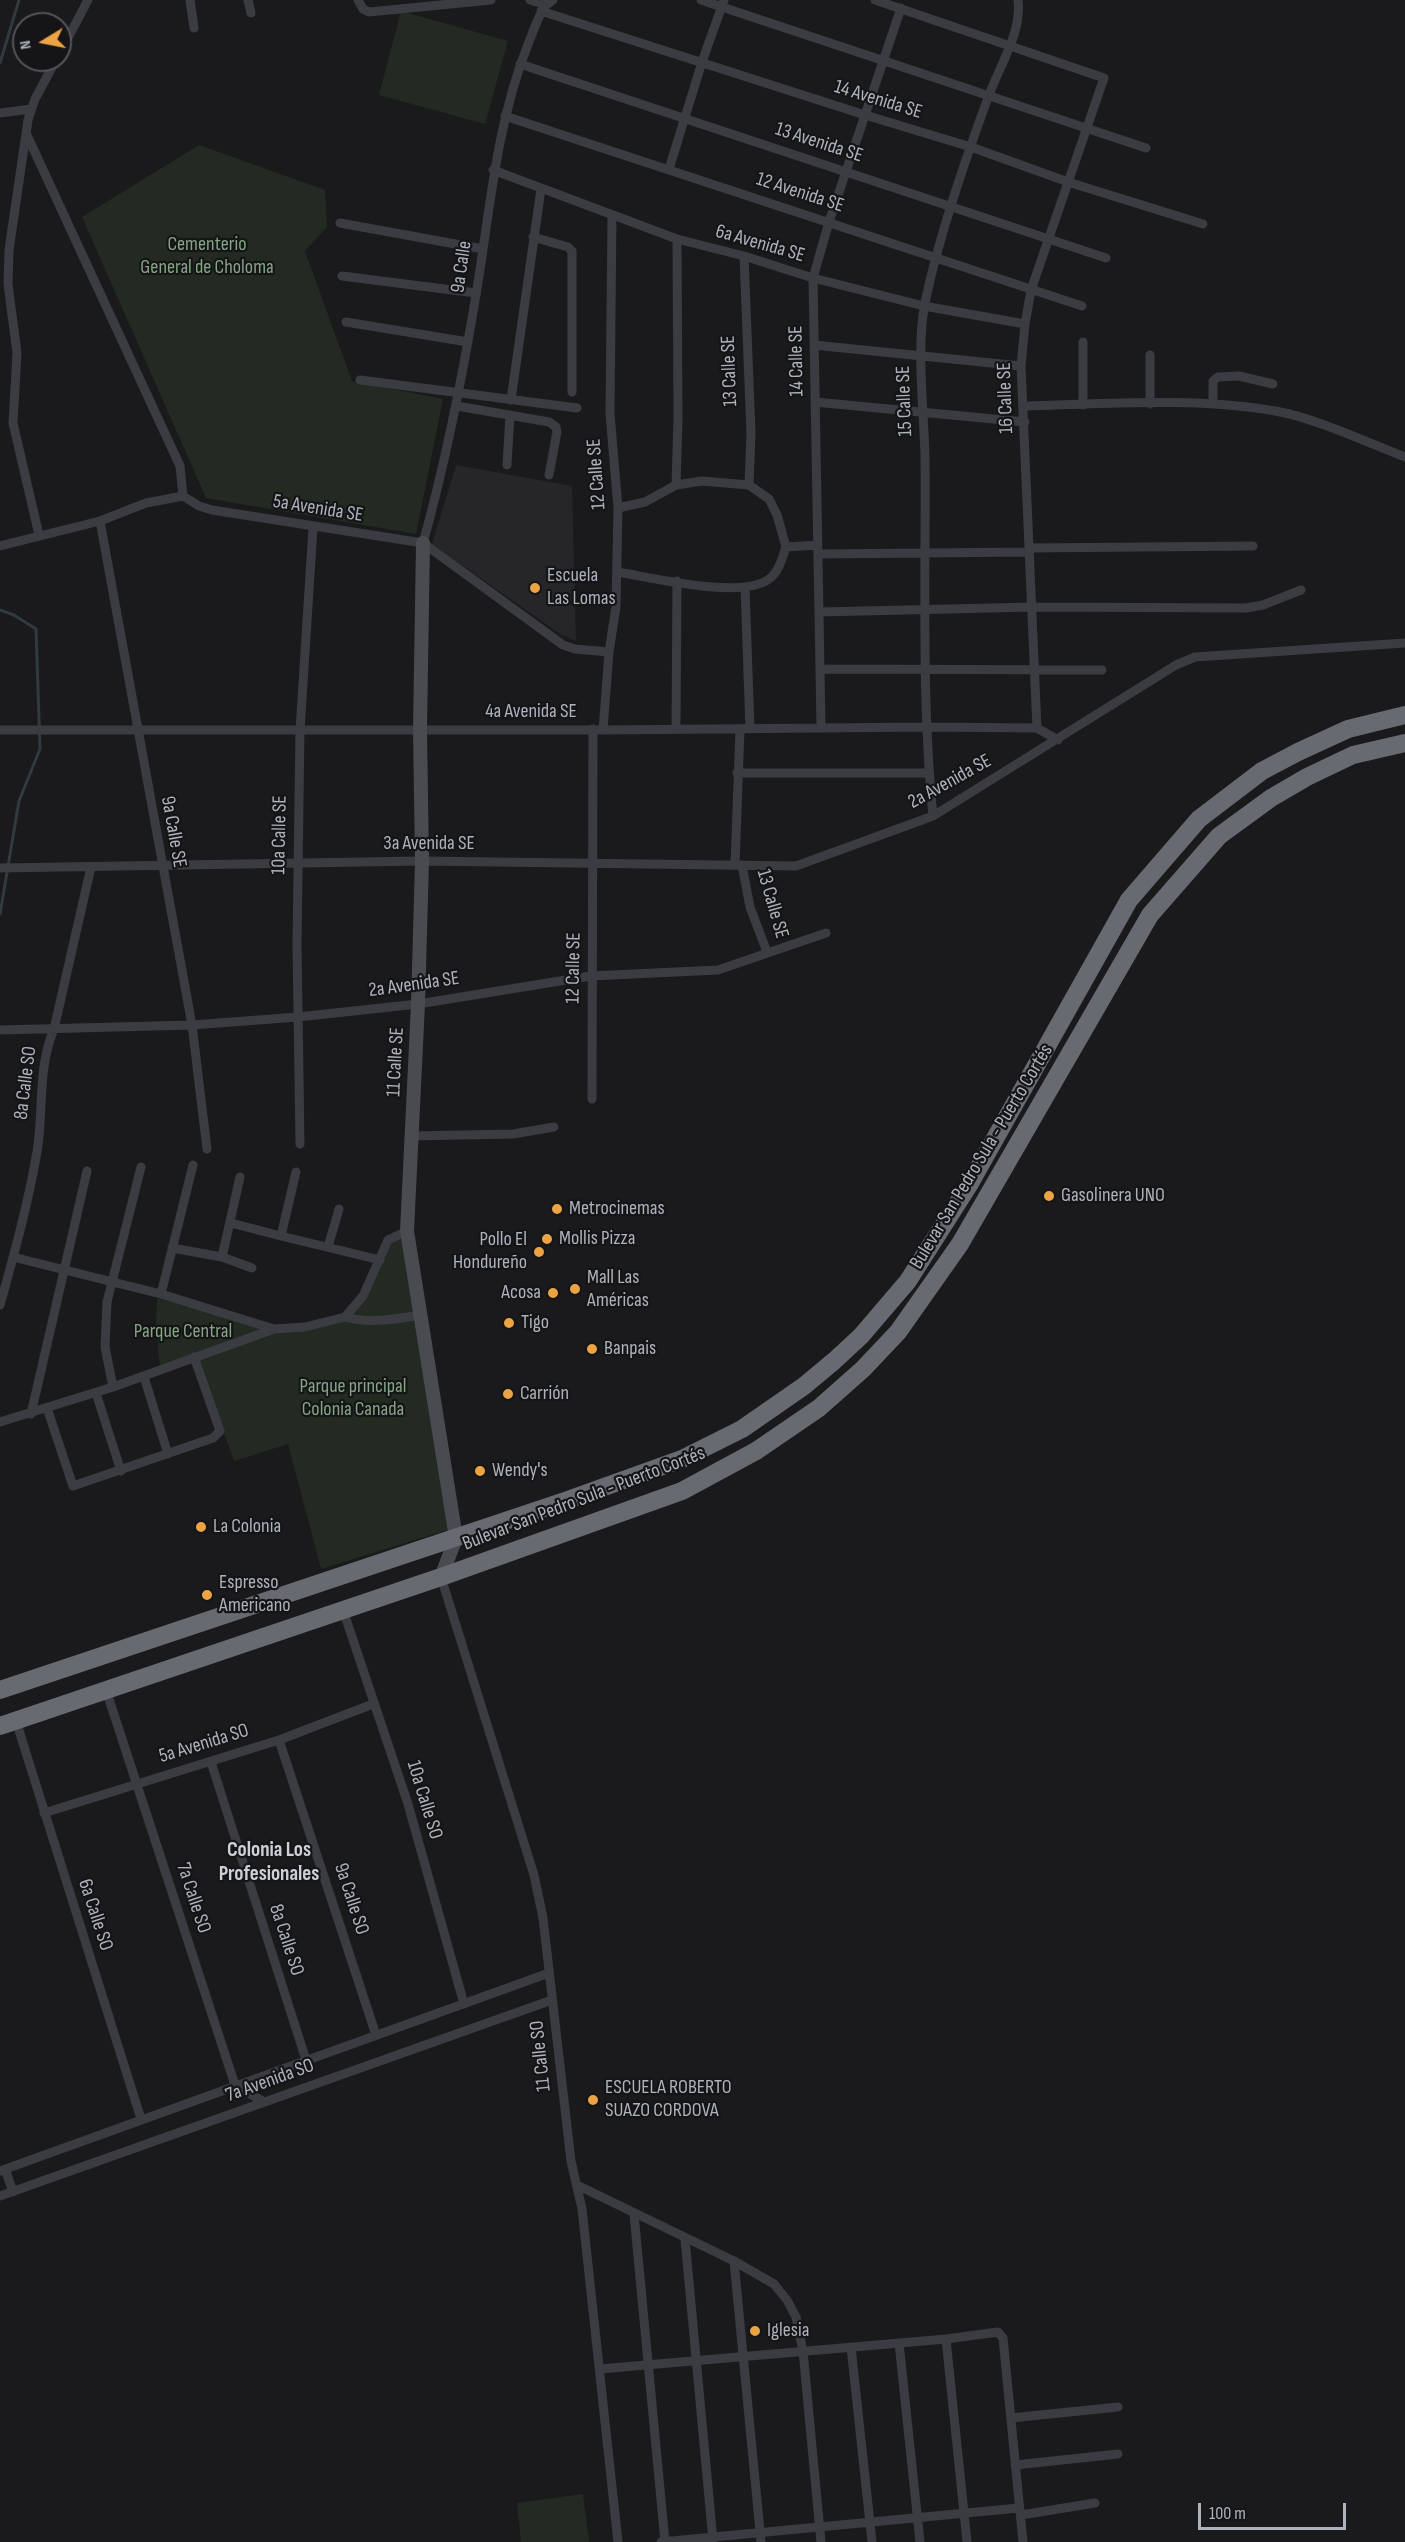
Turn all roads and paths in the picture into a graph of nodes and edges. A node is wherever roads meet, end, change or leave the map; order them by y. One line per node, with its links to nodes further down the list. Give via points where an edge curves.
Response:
1 (88, 0): 17 (street)
2 (190, 0): 16 (street)
3 (248, 0): 15 (street)
4 (358, 0): 11 (street, via 369,12)
5 (491, 0): 10 (street)
6 (530, 0): 12 (street, 14 Avenida SE)
7 (701, 0): 13 (street)
8 (875, 0): 14 (street)
9 (1018, 0): 18 (street, 15 Calle SE)
10 (467, 1): 11 (street)
11 (410, 3)
12 (546, 4): 20 (street, 14 Avenida SE); 21 (street, 9a Calle)
13 (723, 4): 19 (street); 20 (street)
14 (901, 8): 18 (street); 19 (street, 14 Calle SE)
15 (251, 13)
16 (194, 28)
17 (72, 30)
18 (1009, 46): 23 (street, 15 Calle SE); 29 (street, 16 Calle SE, via 1102,76)
19 (882, 61): 23 (street); 26 (street, 14 Calle SE)
20 (702, 62): 26 (street, 14 Avenida SE); 28 (street)
21 (520, 64): 27 (street, 9a Calle); 28 (street, 13 Avenida SE)
22 (50, 72): 24 (street)
23 (989, 94): 29 (street); 31 (street, 15 Calle SE)
24 (31, 109): 25 (street); 30 (street)
25 (2, 113)
26 (865, 115): 31 (street, 14 Avenida SE); 35 (street, 14 Calle SE)
27 (505, 116): 33 (street, 12 Avenida SE); 34 (street, 9a Calle)
28 (684, 118): 33 (street); 35 (street, 13 Avenida SE)
29 (1088, 129): 32 (street); 36 (street, 16 Calle SE)
30 (26, 134): 84 (street, via 180,466); 88 (street, via 9,250 8,284 18,353 13,423)
31 (971, 147): 36 (street, 14 Avenida SE); 38 (street, 15 Calle SE)
32 (1146, 148)
33 (669, 168): 40 (street, 12 Avenida SE)
34 (493, 170): 37 (street, 6a Avenida SE); 46 (street, 9a Calle)
35 (847, 171): 38 (street, 13 Avenida SE); 40 (street, 14 Calle SE)
36 (1068, 182): 42 (street, 14 Avenida SE); 44 (street, 16 Calle SE)
37 (540, 189): 39 (street, 6a Avenida SE); 43 (street)
38 (952, 206): 44 (street, 13 Avenida SE); 48 (street, 15 Calle SE)
39 (612, 215): 45 (street, 6a Avenida SE); 85 (street, 12 Calle SE, via 610,414)
40 (830, 222): 48 (street, 12 Avenida SE); 51 (street, 14 Calle SE)
41 (340, 223): 46 (street)
42 (1203, 224)
43 (533, 237): 67 (street, via 568,247 572,252); 68 (street)
44 (1049, 238): 49 (street, 13 Avenida SE); 52 (street, 16 Calle SE)
45 (677, 239): 47 (street, 6a Avenida SE); 82 (street)
46 (483, 249): 53 (street, 9a Calle)
47 (744, 256): 51 (street, 6a Avenida SE); 83 (street, 13 Calle SE, via 751,433)
48 (936, 257): 52 (street, 12 Avenida SE); 54 (street, 15 Calle SE)
49 (1106, 258)
50 (342, 276): 53 (street)
51 (813, 278): 54 (street, 6a Avenida SE); 60 (street, 14 Calle SE)
52 (1032, 290): 55 (street, 12 Avenida SE); 57 (street, 16 Calle SE)
53 (476, 293): 58 (street, 9a Calle)
54 (924, 306): 57 (street, 6a Avenida SE); 62 (street, 15 Calle SE)
55 (1082, 306)
56 (346, 322): 58 (street)
57 (1025, 324): 63 (street, 16 Calle SE)
58 (468, 342): 66 (street, 9a Calle)
59 (1083, 342): 73 (street)
60 (814, 345): 62 (street); 69 (street, 14 Calle SE)
61 (1150, 355): 71 (street)
62 (922, 356): 63 (street); 76 (street, 15 Calle SE)
63 (1021, 366): 74 (street, 16 Calle SE)
64 (360, 380): 66 (street)
65 (1273, 384): 70 (street, via 1239,376 1218,376 1214,381)
66 (459, 392): 68 (street); 72 (street, 9a Calle)
67 (572, 392)
68 (511, 400): 75 (street)
69 (815, 402): 76 (street); 93 (street, 14 Calle SE)
70 (1213, 403): 71 (street); 79 (street, via 1278,411)
71 (1150, 404): 73 (street)
72 (457, 405): 77 (street); 89 (street, 9a Calle)
73 (1083, 405): 74 (street)
74 (1024, 406): 78 (street, 16 Calle SE)
75 (577, 408)
76 (924, 412): 78 (street); 95 (street, 15 Calle SE)
77 (510, 415): 80 (street); 81 (street, via 549,422 556,427)
78 (1025, 423): 94 (street, 16 Calle SE)
79 (1405, 457)
80 (507, 465)
81 (549, 475)
82 (676, 485): 83 (street, via 702,481); 85 (street, via 645,502)
83 (749, 485): 92 (street, via 769,499)
84 (183, 496): 86 (street, via 146,502); 87 (street, 5a Avenida SE, via 212,510)
85 (618, 508): 96 (street, 12 Calle SE)
86 (100, 521): 88 (street); 120 (street, 9a Calle SE)
87 (313, 528): 89 (street, 5a Avenida SE); 118 (street, 10a Calle SE)
88 (39, 535): 90 (street)
89 (423, 543): 104 (street, 5a Avenida SE, via 563,645); 114 (street, 11 Calle SE)
90 (0, 546)
91 (1253, 546): 94 (street)
92 (786, 547): 93 (street); 98 (street, via 780,566 770,579)
93 (818, 549): 95 (street); 102 (street, 14 Calle SE)
94 (1029, 550): 95 (street); 100 (street, 16 Calle SE)
95 (925, 553): 101 (street, 15 Calle SE)
96 (617, 572): 97 (street); 104 (street, 12 Calle SE)
97 (677, 581): 98 (street, via 702,587); 112 (street)
98 (745, 587): 116 (street, 13 Calle SE)
99 (1301, 590): 100 (street, via 1246,608)
100 (1033, 607): 101 (street); 108 (street, 16 Calle SE)
101 (925, 611): 102 (street); 106 (street, 15 Calle SE)
102 (819, 612): 105 (street, 14 Calle SE)
103 (1405, 643): 121 (street, 2a Avenida SE, via 1195,657 1176,665)
104 (609, 652): 119 (street, 12 Calle SE)
105 (820, 669): 106 (street); 110 (street, 14 Calle SE)
106 (925, 669): 108 (street); 111 (street, 15 Calle SE)
107 (1102, 670): 108 (street)
108 (1034, 671): 113 (street, 16 Calle SE)
109 (1405, 715): 178 (highway, Bulevar San Pedro Sula - Puerto Cortés, via 1348,729 1298,752 1262,771 1199,819 1129,900 969,1185 908,1281 834,1361 742,1429 682,1459)
110 (821, 726): 111 (street, 4a Avenida SE); 116 (street, 4a Avenida SE)
111 (926, 727): 113 (street, 4a Avenida SE); 124 (street, 15 Calle SE)
112 (676, 728): 116 (street, 4a Avenida SE); 119 (street, 4a Avenida SE)
113 (1037, 728): 121 (street, 4a Avenida SE)
114 (420, 729): 115 (street, 4a Avenida SE); 118 (street, 4a Avenida SE); 127 (street, 11 Calle SE)
115 (593, 729): 119 (street, 4a Avenida SE); 129 (street, 12 Calle SE)
116 (745, 729): 123 (street, 13 Calle SE)
117 (0, 730): 120 (street, 4a Avenida SE)
118 (300, 730): 120 (street, 4a Avenida SE); 128 (street, 10a Calle SE)
119 (603, 730)
120 (138, 731): 131 (street, 9a Calle SE)
121 (1058, 740): 125 (street, 2a Avenida SE)
122 (1405, 743): 179 (highway, Bulevar San Pedro Sula - Puerto Cortés, via 1353,755 1306,777 1219,836 1150,915 953,1254 898,1332 819,1408 756,1451 682,1491)
123 (737, 773): 124 (street); 130 (street, 13 Calle SE)
124 (929, 773): 125 (street, 15 Calle SE)
125 (933, 816): 126 (street, 2a Avenida SE)
126 (855, 846): 130 (street, 3a Avenida SE, via 796,866)
127 (422, 861): 128 (street, 3a Avenida SE); 129 (street, 3a Avenida SE); 137 (street, 11 Calle SE)
128 (298, 863): 131 (street, 3a Avenida SE); 138 (street, 10a Calle SE)
129 (593, 863): 130 (street, 3a Avenida SE); 136 (street, 12 Calle SE)
130 (738, 865): 135 (street, 13 Calle SE)
131 (161, 866): 132 (street, 3a Avenida SE); 139 (street, 9a Calle SE)
132 (91, 867): 133 (street, 3a Avenida SE); 140 (street, 8a Calle SO)
133 (0, 868)
134 (826, 933): 135 (street, 2a Avenida SE)
135 (767, 952): 136 (street, 2a Avenida SE, via 718,970)
136 (591, 976): 137 (street, 2a Avenida SE); 142 (street, 12 Calle SE)
137 (418, 1004): 138 (street, 2a Avenida SE); 144 (street, 11 Calle SE)
138 (298, 1017): 139 (street, 2a Avenida SE); 145 (street, 10a Calle SE)
139 (192, 1025): 140 (street, 2a Avenida SE); 146 (street, 9a Calle SE)
140 (54, 1029): 141 (street, 2a Avenida SE); 158 (street, 8a Calle SO, via 43,1070 37,1150)
141 (0, 1030)
142 (592, 1099)
143 (554, 1126): 144 (street, via 513,1134)
144 (412, 1136): 154 (street, 11 Calle SE)
145 (300, 1144)
146 (207, 1149)
147 (193, 1165): 157 (street)
148 (141, 1167): 163 (street)
149 (87, 1171): 162 (street)
150 (296, 1172): 155 (street)
151 (240, 1177): 153 (street)
152 (339, 1209): 156 (street)
153 (231, 1223): 155 (street); 159 (street)
154 (407, 1231): 160 (street, via 388,1240); 166 (street, 11 Calle SE)
155 (281, 1236): 156 (street)
156 (328, 1247): 160 (street)
157 (172, 1248): 159 (street); 164 (street)
158 (13, 1257): 162 (street); 165 (street, 8a Calle SO)
159 (222, 1257): 161 (street)
160 (380, 1260): 167 (street, via 363,1296)
161 (252, 1268)
162 (63, 1270): 163 (street); 174 (street)
163 (111, 1282): 164 (street); 171 (street, via 106,1302 105,1347)
164 (160, 1294): 168 (street)
165 (0, 1305)
166 (420, 1315): 167 (street, via 383,1321); 178 (street, 11 Calle SE)
167 (345, 1317): 168 (street, via 305,1327)
168 (274, 1329): 169 (street)
169 (194, 1357): 170 (street); 176 (street, via 220,1431 213,1438)
170 (144, 1377): 171 (street); 176 (street)
171 (113, 1387): 172 (street)
172 (96, 1393): 173 (street); 177 (street)
173 (47, 1408): 174 (street); 177 (street, via 73,1486)
174 (31, 1414): 175 (street)
175 (0, 1422)
176 (168, 1454): 177 (street)
177 (121, 1471)
178 (456, 1538): 179 (street); 181 (highway, Bulevar San Pedro Sula - Puerto Cortés)
179 (441, 1577): 180 (highway, Bulevar San Pedro Sula - Puerto Cortés); 189 (street, 11 Calle SO, via 534,1875)
180 (342, 1610): 182 (highway, Bulevar San Pedro Sula - Puerto Cortés); 183 (street, 10a Calle SO)
181 (0, 1690)
182 (106, 1690): 184 (highway, Bulevar San Pedro Sula - Puerto Cortés); 187 (street, 7a Calle SO)
183 (373, 1704): 185 (street, 5a Avenida SO); 191 (street, 10a Calle SO, via 408,1804)
184 (8, 1723): 188 (street, 6a Calle SO)
185 (279, 1740): 186 (street, 5a Avenida SO); 192 (street, 9a Calle SO)
186 (211, 1762): 187 (street, 5a Avenida SO); 193 (street, 8a Calle SO)
187 (136, 1783): 188 (street, 5a Avenida SO); 194 (street, 7a Calle SO)
188 (44, 1813): 196 (street, 6a Calle SO)
189 (549, 1973): 190 (street, 11 Calle SO); 191 (street, 7a Avenida SO)
190 (552, 2000): 195 (street, 7a Avenida SO); 198 (street, 11 Calle SO)
191 (464, 2004): 192 (street, 7a Avenida SO)
192 (376, 2035): 193 (street, 7a Avenida SO)
193 (306, 2060): 194 (street, 7a Avenida SO)
194 (235, 2085): 195 (street); 196 (street, 7a Avenida SO)
195 (264, 2102): 199 (street, 7a Avenida SO)
196 (141, 2119): 197 (street, 7a Avenida SO)
197 (3, 2170): 199 (street)
198 (577, 2184): 201 (street); 211 (street, 11 Calle SO)
199 (13, 2192): 200 (street, 7a Avenida SO)
200 (0, 2196)
201 (634, 2214): 202 (street); 210 (street)
202 (685, 2239): 203 (street); 209 (street)
203 (734, 2261): 207 (street, via 774,2284 787,2300 796,2317); 208 (street)
204 (946, 2339): 205 (street); 213 (street, via 1001,2334); 218 (street)
205 (899, 2343): 206 (street); 219 (street)
206 (851, 2347): 207 (street); 220 (street)
207 (803, 2351): 208 (street); 221 (street)
208 (742, 2356): 209 (street); 222 (street)
209 (696, 2361): 210 (street); 223 (street)
210 (647, 2366): 211 (street); 225 (street)
211 (600, 2369): 224 (street, 11 Calle SO)
212 (1118, 2407): 213 (street)
213 (1011, 2418): 215 (street)
214 (1118, 2454): 215 (street)
215 (1015, 2465): 217 (street)
216 (1095, 2503): 217 (street)
217 (1020, 2512): 218 (street); 230 (street)
218 (964, 2513): 219 (street); 229 (street)
219 (918, 2517): 220 (street); 228 (street)
220 (870, 2522): 221 (street); 227 (street)
221 (820, 2527): 222 (street); 226 (street)
222 (761, 2537): 223 (street)
223 (713, 2540): 225 (street)
224 (618, 2542)
225 (664, 2542)
226 (821, 2542)
227 (872, 2542)
228 (920, 2542)
229 (967, 2542)
230 (1023, 2542)

